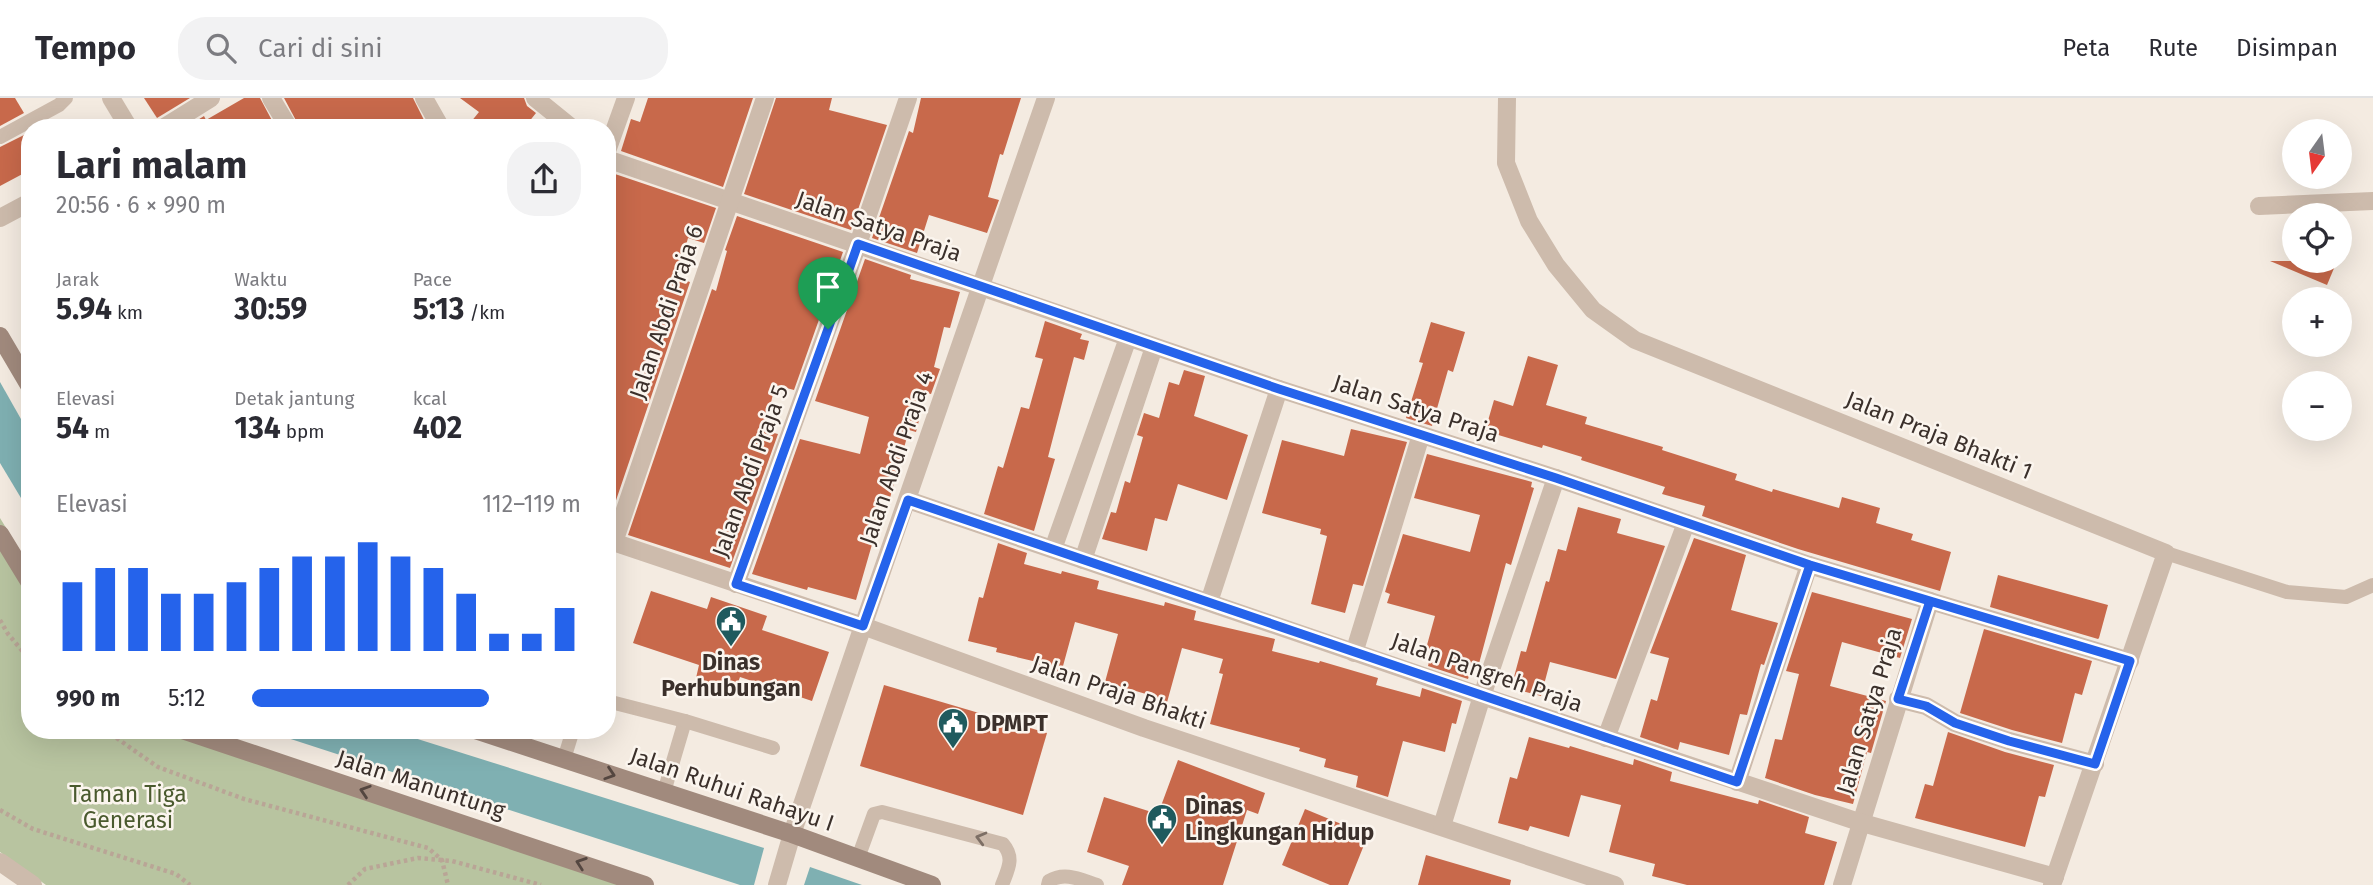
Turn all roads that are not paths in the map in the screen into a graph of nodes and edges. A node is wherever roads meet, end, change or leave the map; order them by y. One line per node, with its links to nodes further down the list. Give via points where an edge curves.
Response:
1 (66, 98): 12 (lane)
2 (111, 98): 13 (street)
3 (211, 98): 14 (street)
4 (271, 98): 15 (street)
5 (424, 98): 16 (street)
6 (535, 98): 17 (street)
7 (626, 98): 19 (street)
8 (765, 98): 22 (street, Jalan Abdi Praja 6)
9 (908, 98): 27 (street, Jalan Abdi Praja 5)
10 (1046, 98): 28 (street, Jalan Abdi Praja 4)
11 (1507, 98): 42 (street, Jalan Praja Bhakti 1, via 1506,163 1529,222 1593,310 1635,340)
12 (33, 119)
13 (123, 119)
14 (177, 119)
15 (284, 119)
16 (436, 119)
17 (561, 119)
18 (21, 126): 20 (lane)
19 (616, 127)
20 (0, 137)
21 (616, 154): 22 (street, Jalan Satya Praja)
22 (730, 200): 27 (street, Jalan Satya Praja); 38 (street, Jalan Abdi Praja 6)
23 (2373, 201): 24 (street)
24 (2259, 206)
25 (21, 207): 26 (street)
26 (0, 218)
27 (858, 244): 28 (street, Jalan Satya Praja); 46 (street, Jalan Abdi Praja 5)
28 (981, 288): 30 (street, Jalan Satya Praja); 36 (street, Jalan Abdi Praja 4)
29 (0, 336): 32 (street)
30 (1128, 338): 31 (street, Jalan Satya Praja); 41 (street)
31 (1154, 347): 33 (street, Jalan Satya Praja); 43 (street)
32 (21, 372)
33 (1279, 389): 34 (street, Jalan Satya Praja); 49 (street)
34 (1421, 435): 35 (street, Jalan Satya Praja); 51 (street)
35 (1556, 478): 37 (street, Jalan Satya Praja); 53 (street)
36 (908, 500): 41 (street, Jalan Pangreh Praja); 50 (street, Jalan Abdi Praja 4)
37 (1686, 523): 44 (street, Jalan Satya Praja); 57 (street)
38 (616, 524)
39 (0, 534): 45 (street)
40 (616, 543): 46 (street, Jalan Praja Bhakti)
41 (1053, 549): 43 (street, Jalan Pangreh Praja)
42 (2166, 553): 47 (lane, via 2287,592 2346,597); 52 (street)
43 (1083, 559): 49 (street, Jalan Pangreh Praja)
44 (1810, 565): 48 (street, Jalan Satya Praja); 64 (street)
45 (21, 568)
46 (736, 584): 50 (street, Jalan Praja Bhakti)
47 (2373, 585)
48 (1930, 601): 52 (street); 54 (street, Jalan Satya Praja)
49 (1209, 602): 51 (street, Jalan Pangreh Praja)
50 (863, 626): 67 (street, Jalan Praja Bhakti, via 1144,728); 68 (street, Jalan Abdi Praja 4)
51 (1354, 653): 53 (street, Jalan Pangreh Praja)
52 (2130, 661): 63 (street)
53 (1482, 696): 57 (street, Jalan Pangreh Praja); 67 (street)
54 (1898, 699): 63 (street, via 2009,741); 66 (street, Jalan Satya Praja)
55 (616, 703): 56 (lane)
56 (685, 721): 61 (lane); 65 (lane)
57 (1606, 738): 64 (street, Jalan Pangreh Praja)
58 (209, 739): 74 (street, Jalan Manuntung, one-way to 58)
59 (503, 739): 62 (street, Jalan Ruhui Rahayu I)
60 (570, 739): 62 (lane)
61 (773, 748)
62 (564, 759): 65 (street, Jalan Ruhui Rahayu I, one-way to 65)
63 (2095, 764): 71 (street)
64 (1737, 782): 66 (street, Jalan Pangreh Praja)
65 (664, 792): 68 (street, Jalan Ruhui Rahayu I)
66 (1859, 822): 71 (street, Jalan Pangreh Praja); 80 (street, Jalan Satya Praja)
67 (1442, 826): 72 (street, Jalan Praja Bhakti)
68 (790, 843): 69 (street, Jalan Ruhui Rahayu I); 75 (street, Jalan Abdi Praja 4)
69 (858, 858): 76 (street, Jalan Ruhui Rahayu I); 77 (lane, one-way to 69, via 1011,860 1003,844 882,812 874,814)
70 (3, 869): 73 (street)
71 (2054, 881)
72 (1608, 884)
73 (33, 885)
74 (645, 885)
75 (777, 885)
76 (932, 885)
77 (1002, 885)
78 (1048, 885): 79 (lane, via 1064,875)
79 (1097, 885)
80 (1842, 885)

